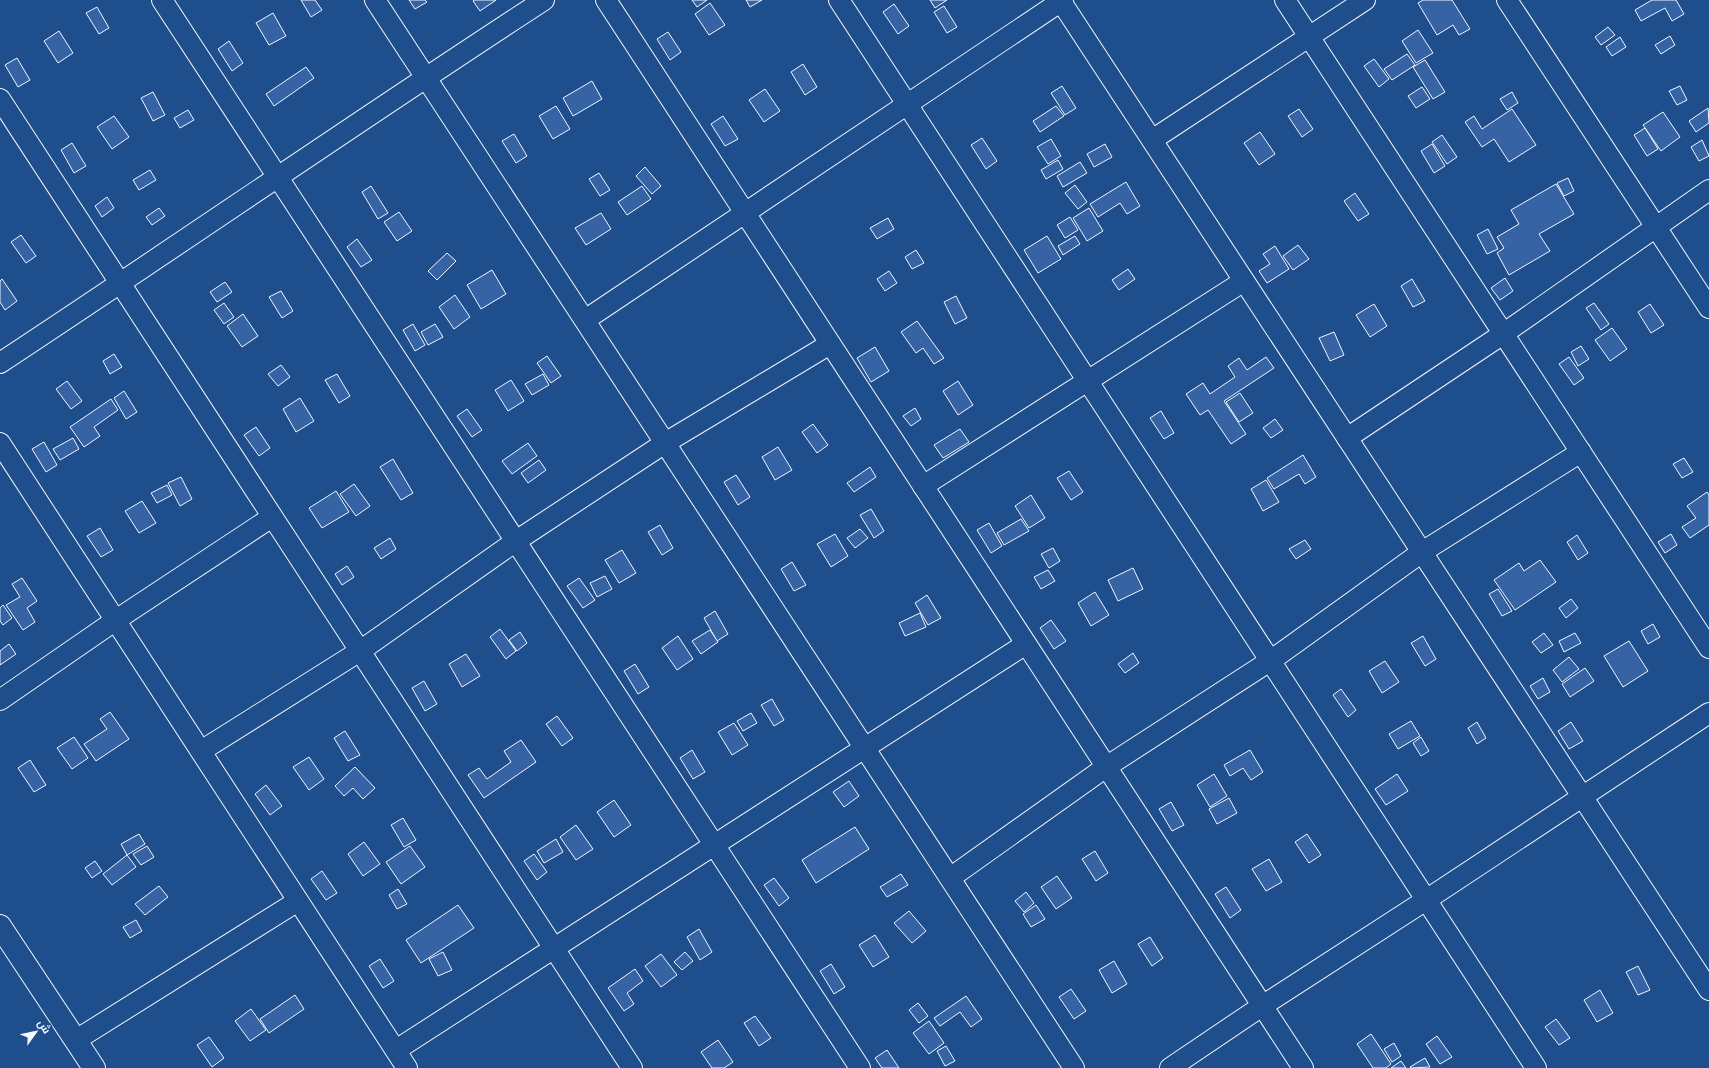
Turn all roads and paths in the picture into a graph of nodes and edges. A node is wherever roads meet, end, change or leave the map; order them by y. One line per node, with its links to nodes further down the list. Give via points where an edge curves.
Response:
1 (162, 0): 15 (street)
2 (375, 0): 11 (street)
3 (544, 0): 11 (street)
4 (606, 0): 17 (street)
5 (839, 0): 13 (street)
6 (1062, 0): 13 (street); 14 (street)
7 (1285, 0): 10 (street)
8 (1365, 0): 10 (street)
9 (1507, 0): 18 (street)
10 (1310, 37): 14 (street); 23 (street)
11 (425, 77): 15 (street); 22 (street)
12 (0, 99): 20 (street)
13 (907, 104): 17 (street); 26 (street)
14 (1152, 140): 19 (street)
15 (278, 178): 20 (street); 33 (street)
16 (1709, 190): 18 (street)
17 (744, 213): 22 (street); 24 (street)
18 (1656, 227): 21 (street); 23 (street)
19 (1244, 281): 26 (street); 27 (street)
20 (121, 284): 25 (street); 32 (street)
21 (1709, 308)
22 (584, 320): 29 (street)
23 (1503, 334): 27 (street); 30 (street)
24 (830, 344): 29 (street); 31 (street)
25 (0, 363)
26 (1087, 380): 31 (street); 39 (street)
27 (1347, 438): 34 (street)
28 (0, 443): 35 (street)
29 (665, 443): 33 (street); 42 (street)
30 (1581, 452): 34 (street); 37 (street)
31 (923, 486): 36 (street)
32 (272, 517): 35 (street); 38 (street)
33 (516, 541): 38 (street); 46 (street)
34 (1422, 552): 39 (street); 45 (street)
35 (116, 620): 40 (street); 43 (street)
36 (1026, 644): 42 (street); 44 (street)
37 (1709, 648)
38 (360, 651): 43 (street); 51 (street)
39 (1270, 661): 44 (street); 48 (street)
40 (0, 700)
41 (1709, 712): 45 (street)
42 (864, 748): 46 (street); 47 (street)
43 (201, 752): 49 (street)
44 (1106, 767): 47 (street); 53 (street)
45 (1582, 796): 48 (street); 52 (street)
46 (714, 845): 51 (street); 59 (street)
47 (950, 878): 60 (street)
48 (1426, 900): 53 (street); 63 (street)
49 (298, 901): 54 (street); 55 (street)
50 (0, 926): 54 (street)
51 (554, 948): 55 (street); 58 (street)
52 (1709, 990)
53 (1262, 1006): 61 (street); 62 (street)
54 (76, 1040): 56 (street)
55 (396, 1050): 57 (street)
56 (94, 1068)
57 (408, 1068)
58 (632, 1068)
59 (860, 1068)
60 (1074, 1068)
61 (1170, 1068)
62 (1303, 1068)
63 (1536, 1068)

